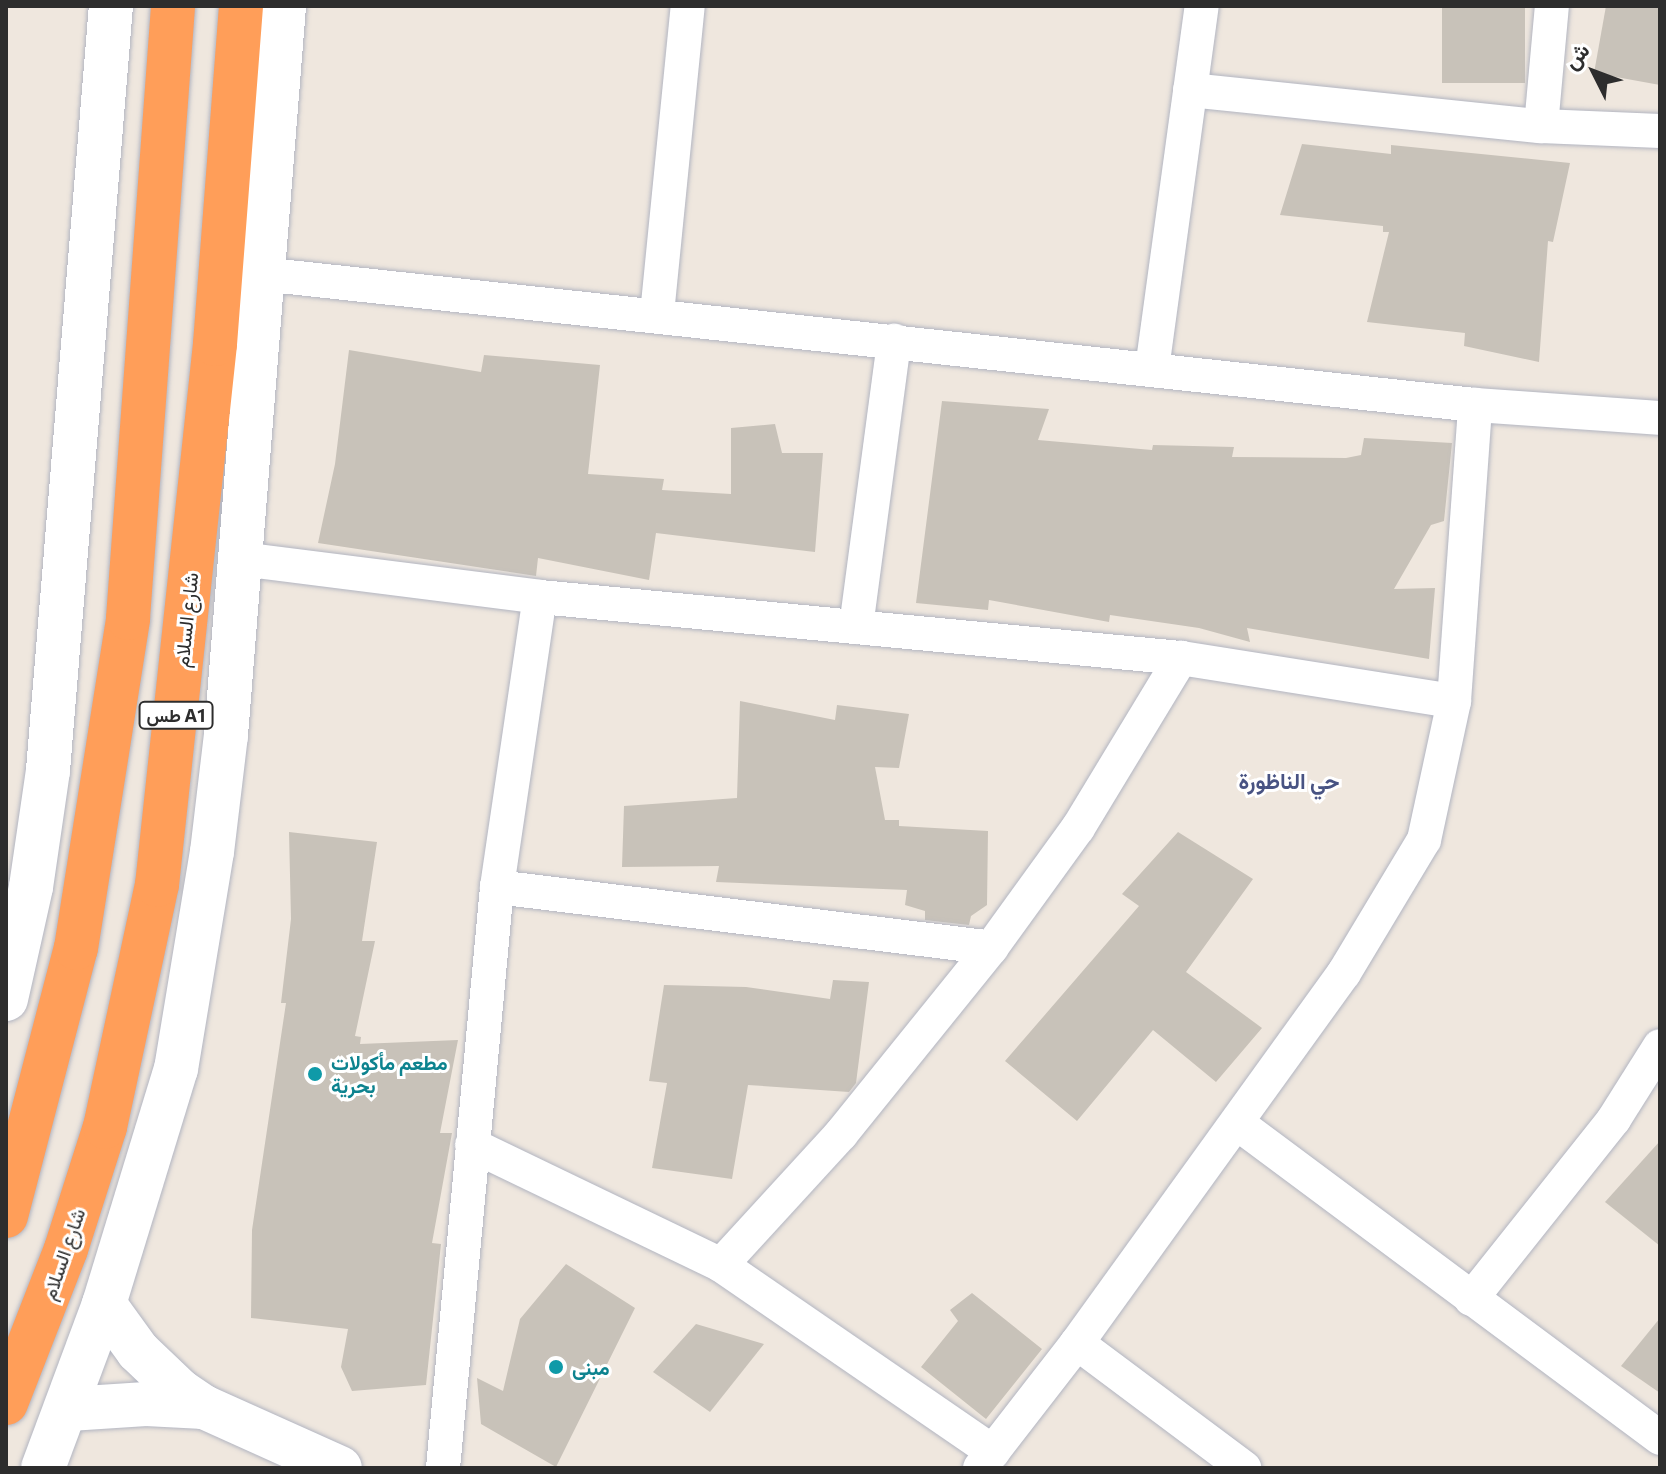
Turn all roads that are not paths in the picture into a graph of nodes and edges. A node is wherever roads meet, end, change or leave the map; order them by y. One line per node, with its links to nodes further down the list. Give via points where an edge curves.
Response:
1 (111, 6): 24 (street, via 48,770 31,887)
2 (173, 6): 28 (highway, via 128,618 76,948)
3 (241, 6): 33 (highway, شارع السلام / طس A1, via 214,359 157,885 105,1127 66,1249)
4 (284, 6): 11 (street)
5 (688, 6): 12 (street)
6 (1202, 6): 8 (street)
7 (1552, 6): 9 (street)
8 (1190, 90): 9 (street); 14 (street)
9 (1541, 126): 10 (street)
10 (1660, 131)
11 (261, 274): 12 (street); 17 (street)
12 (657, 314): 13 (street)
13 (894, 341): 14 (street); 19 (street)
14 (1152, 369): 15 (street)
15 (1475, 405): 16 (street); 21 (street)
16 (1660, 418)
17 (241, 559): 18 (street); 31 (street, via 212,852 176,1069)
18 (540, 597): 19 (street); 22 (street)
19 (856, 627): 20 (street)
20 (1181, 658): 21 (street); 23 (street, via 1078,828)
21 (1454, 701): 26 (street, via 1424,840 1344,973)
22 (497, 887): 23 (street); 27 (street)
23 (991, 948): 29 (street, via 841,1134)
24 (6, 999)
25 (1660, 1046): 30 (street, via 1614,1119)
26 (1237, 1123): 30 (street); 32 (street)
27 (472, 1145): 29 (street); 40 (street)
28 (6, 1216)
29 (721, 1265): 37 (street)
30 (1471, 1299): 36 (street)
31 (104, 1304): 34 (street, via 148,1362); 35 (street)
32 (1077, 1343): 37 (street); 41 (street)
33 (6, 1403)
34 (204, 1407): 35 (street); 39 (street)
35 (69, 1409): 38 (street)
36 (1660, 1438)
37 (986, 1460)
38 (43, 1468)
39 (340, 1468)
40 (443, 1468)
41 (1244, 1468)

